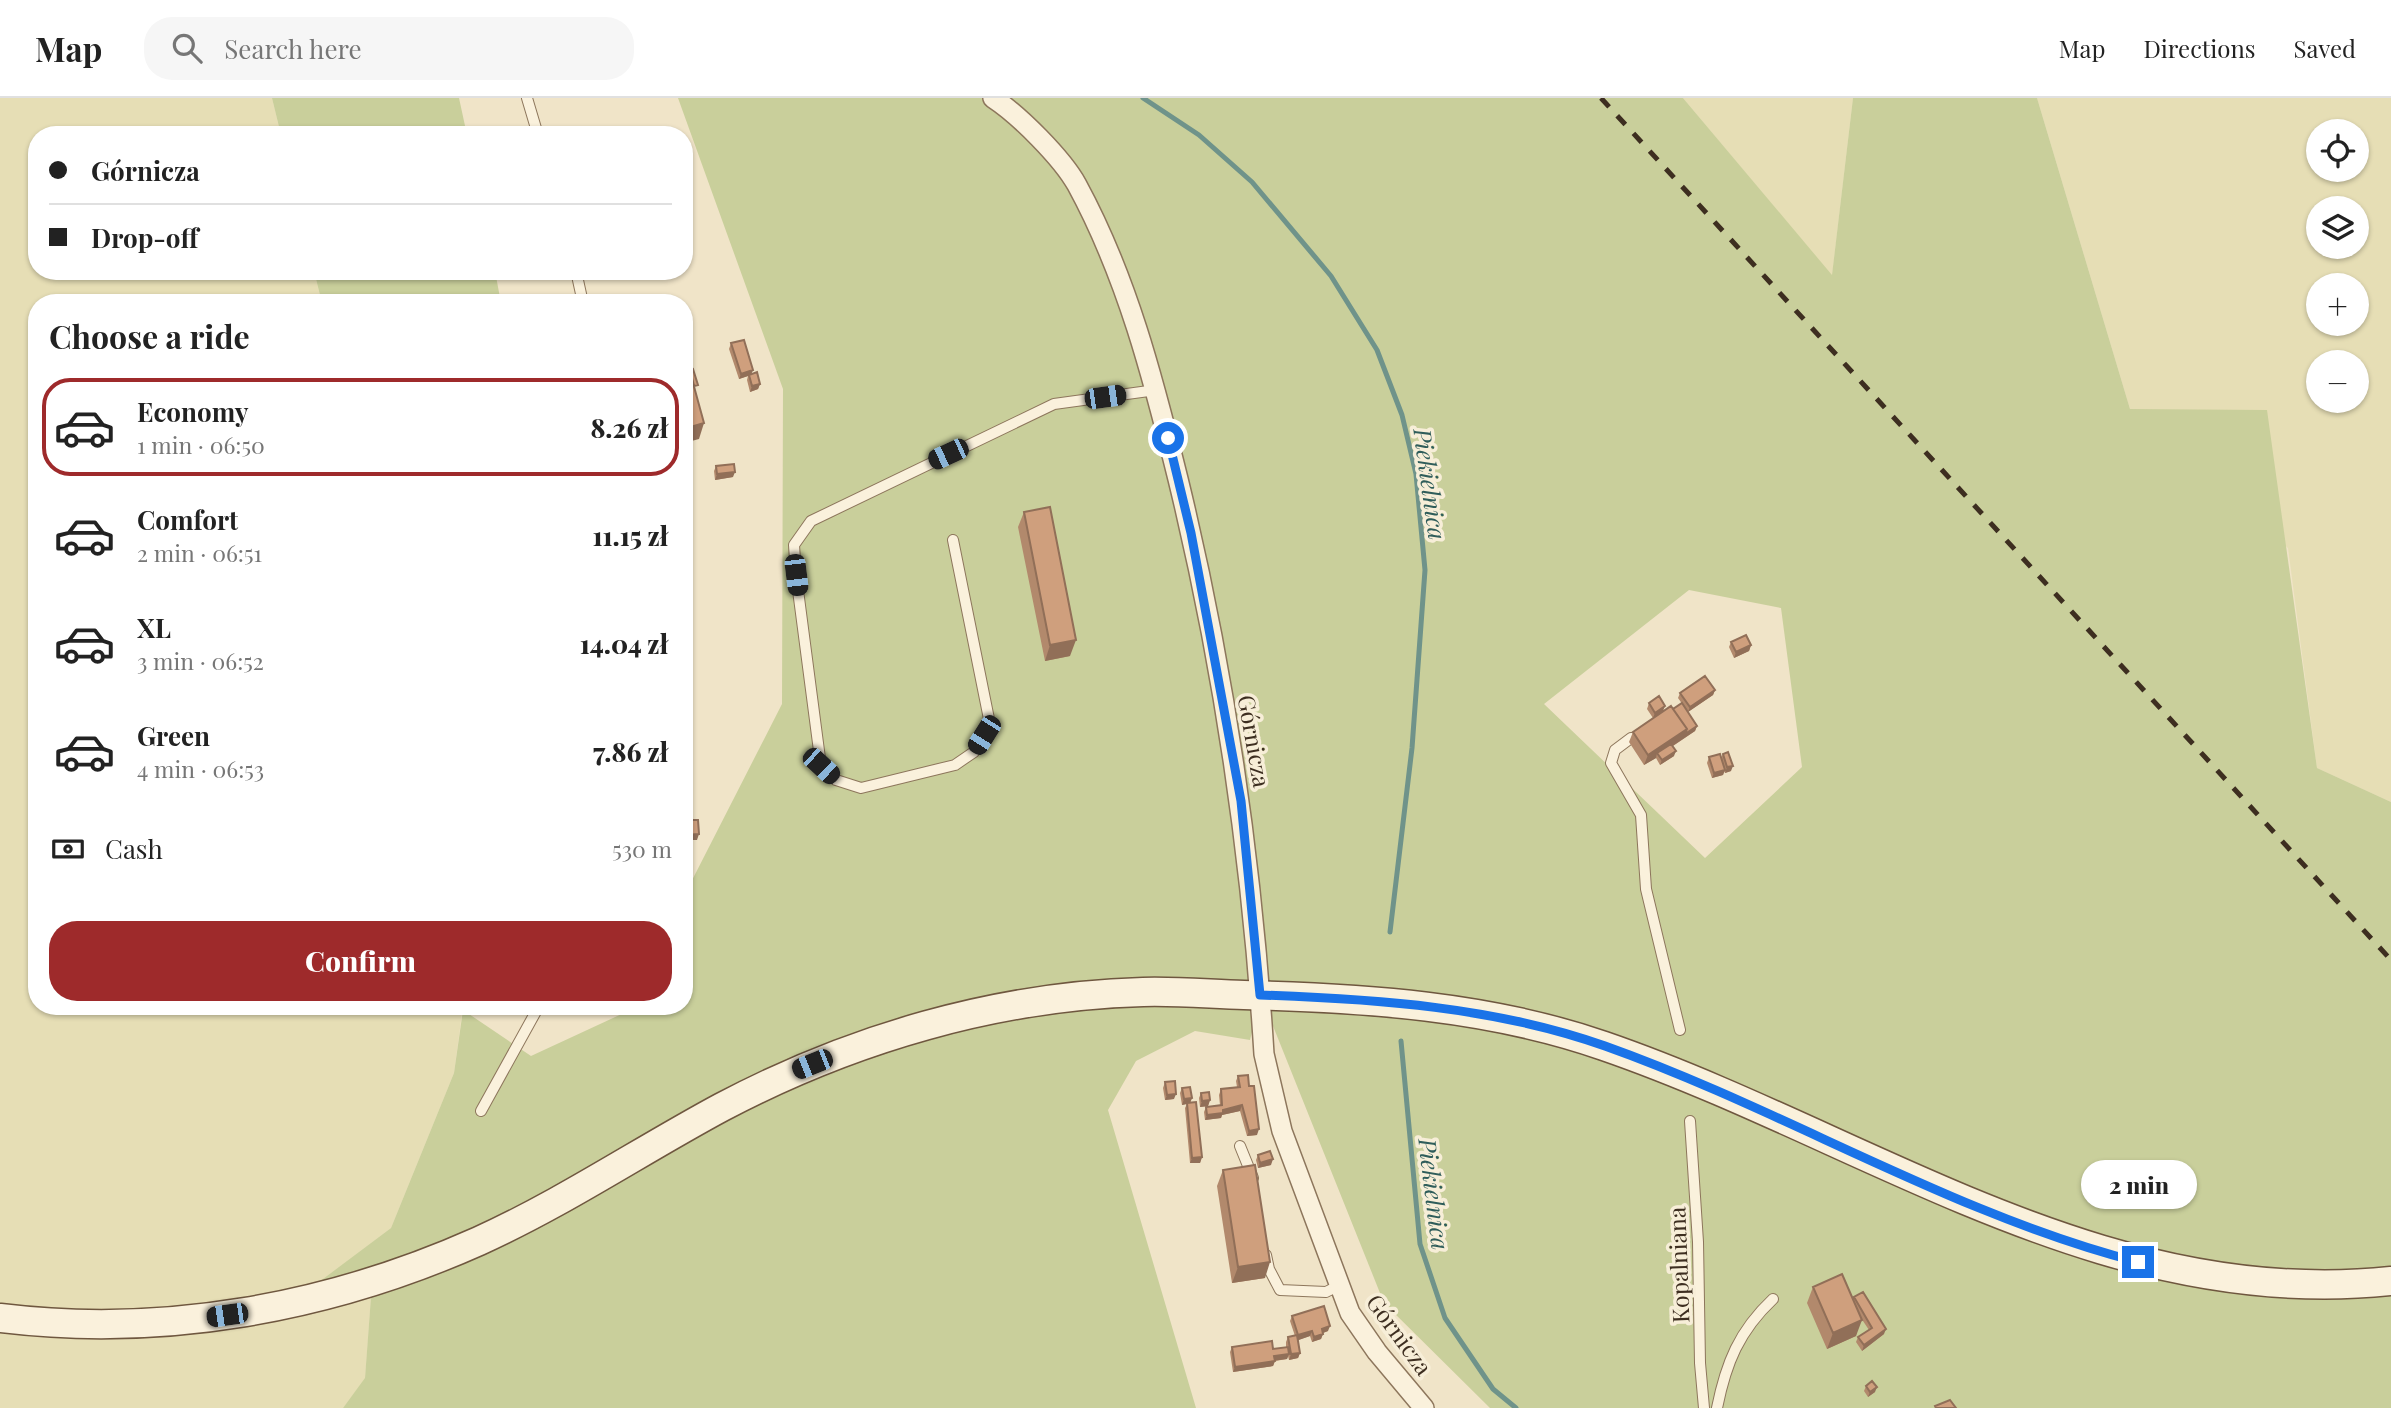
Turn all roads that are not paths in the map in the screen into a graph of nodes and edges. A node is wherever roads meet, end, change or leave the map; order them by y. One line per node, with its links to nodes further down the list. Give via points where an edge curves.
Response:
1 (527, 98): 3 (lane)
2 (993, 98): 4 (street, Górnicza, via 1016,113 1076,183 1128,298)
3 (535, 126)
4 (1156, 390): 5 (lane, via 1054,404 811,521 794,545 796,575 821,766 836,780 861,788 955,765 974,752 984,735 989,719); 7 (street, Górnicza, via 1191,533 1241,801)
5 (953, 540)
6 (1631, 738): 9 (lane, via 1615,750 1611,763 1641,815 1647,898)
7 (1260, 995): 15 (main road, via 1463,1012 1603,1045 1684,1076 1985,1210 2065,1241 2150,1265 2290,1284); 16 (street, Górnicza, via 1271,1093 1323,1248); 18 (main road, via 1143,992 1060,999 908,1030 779,1079 484,1239 372,1283 312,1299 202,1319 88,1324)
8 (534, 1015): 10 (lane)
9 (1680, 1031)
10 (481, 1111)
11 (1690, 1121): 20 (lane, Kopalniana)
12 (1240, 1146): 13 (lane)
13 (1255, 1186)
14 (1264, 1244): 16 (lane, via 1280,1290 1326,1292)
15 (2391, 1282)
16 (1341, 1284): 19 (street, Górnicza, via 1350,1312)
17 (1773, 1299): 21 (lane, via 1743,1330 1731,1353)
18 (0, 1318)
19 (1424, 1408)
20 (1704, 1408)
21 (1717, 1408)

